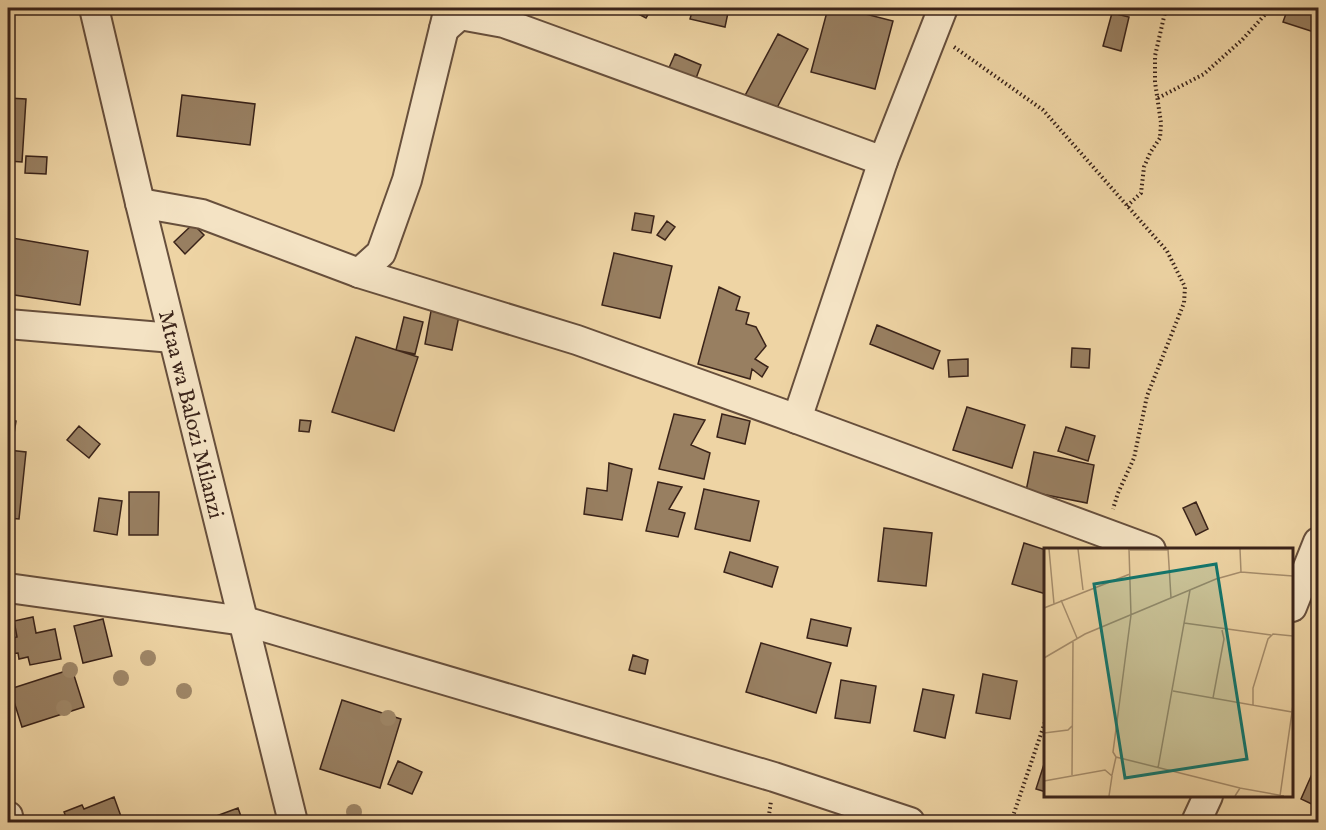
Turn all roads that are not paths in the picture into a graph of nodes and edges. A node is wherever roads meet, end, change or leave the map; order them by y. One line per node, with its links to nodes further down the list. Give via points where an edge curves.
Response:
1 (94, 8): 5 (street, Mtaa wa Balozi Milanzi)
2 (446, 18): 4 (street, via 460,15 504,23); 6 (street, via 407,180 381,253)
3 (938, 20): 4 (street)
4 (883, 161): 9 (street)
5 (140, 203): 6 (street, via 202,213); 8 (street, Mtaa wa Balozi Milanzi)
6 (359, 273): 9 (street, via 577,340)
7 (8, 324): 8 (street)
8 (173, 338): 14 (street, Mtaa wa Balozi Milanzi)
9 (797, 419): 11 (street)
10 (1318, 542): 13 (street)
11 (1148, 548)
12 (8, 588): 14 (street)
13 (1293, 602)
14 (244, 621): 18 (street, Mtaa wa Balozi Milanzi); 19 (street, via 774,777)
15 (1207, 797): 20 (street)
16 (8, 816): 17 (street)
17 (9, 822)
18 (293, 822)
19 (910, 822)
20 (1197, 822)

